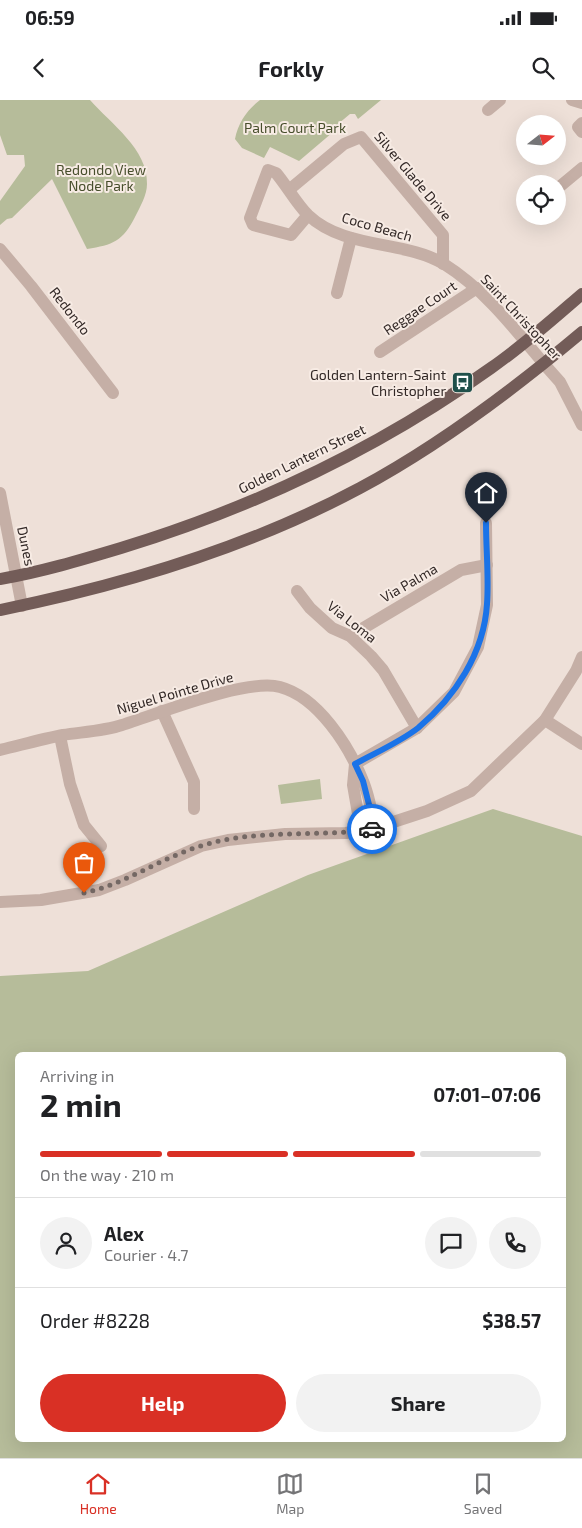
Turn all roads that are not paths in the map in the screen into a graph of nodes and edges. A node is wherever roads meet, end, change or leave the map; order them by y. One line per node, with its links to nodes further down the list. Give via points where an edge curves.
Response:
1 (500, 100): 4 (street)
2 (572, 100): 3 (street)
3 (582, 103)
4 (488, 110)
5 (582, 123): 6 (street, via 578,127)
6 (582, 132)
7 (582, 168): 8 (street)
8 (566, 181)
9 (290, 189): 10 (street, Coco Beach); 10 (street, Coco Beach, via 276,173 268,170 250,218 253,225 291,235); 13 (street, Silver Glade Drive, via 344,144 361,136 443,235)
10 (308, 215): 11 (street, Coco Beach, via 326,228)
11 (351, 238): 13 (street, Coco Beach, via 425,256); 15 (street)
12 (0, 249): 21 (street, Redondo)
13 (443, 264): 14 (street, Saint Christopher)
14 (477, 288): 18 (street, Saint Christopher); 19 (street, Reggae Court)
15 (337, 293)
16 (582, 294): 18 (main road, Golden Lantern Street)
17 (582, 332): 20 (main road)
18 (526, 342): 20 (street, Saint Christopher); 26 (main road, Golden Lantern Street, via 440,402 282,488 170,532)
19 (380, 352)
20 (544, 364): 22 (street, Saint Christopher, via 560,382); 29 (main road, via 438,441 328,503 260,534 163,569)
21 (114, 393)
22 (582, 425)
23 (0, 493): 26 (street, Dunes)
24 (486, 523): 25 (street)
25 (487, 565): 31 (street, Via Palma, via 461,570); 35 (street, via 487,605 478,647 454,692)
26 (17, 576): 27 (main road, Golden Lantern Street); 29 (street, Dunes)
27 (0, 579)
28 (297, 591): 31 (street, Via Loma, via 332,628)
29 (22, 606): 30 (main road)
30 (0, 610)
31 (350, 636): 35 (street, Via Loma, via 383,670)
32 (582, 657): 34 (street)
33 (162, 711): 36 (street, Niguel Pointe Drive, via 120,726); 39 (street, Niguel Pointe Drive, via 244,689 279,687 294,693 326,719); 40 (street, via 194,782)
34 (545, 720): 37 (street); 41 (street, via 471,791 427,811)
35 (417, 728): 39 (street)
36 (60, 736): 38 (street, Niguel Pointe Drive); 43 (street, via 70,784 84,825)
37 (582, 744)
38 (0, 750)
39 (355, 764): 41 (street, Niguel Pointe Drive, via 363,781); 42 (street, via 353,785)
40 (194, 809)
41 (375, 828): 42 (street)
42 (361, 831): 44 (street, via 228,840 201,846 99,890 41,900)
43 (101, 846)
44 (0, 902)

